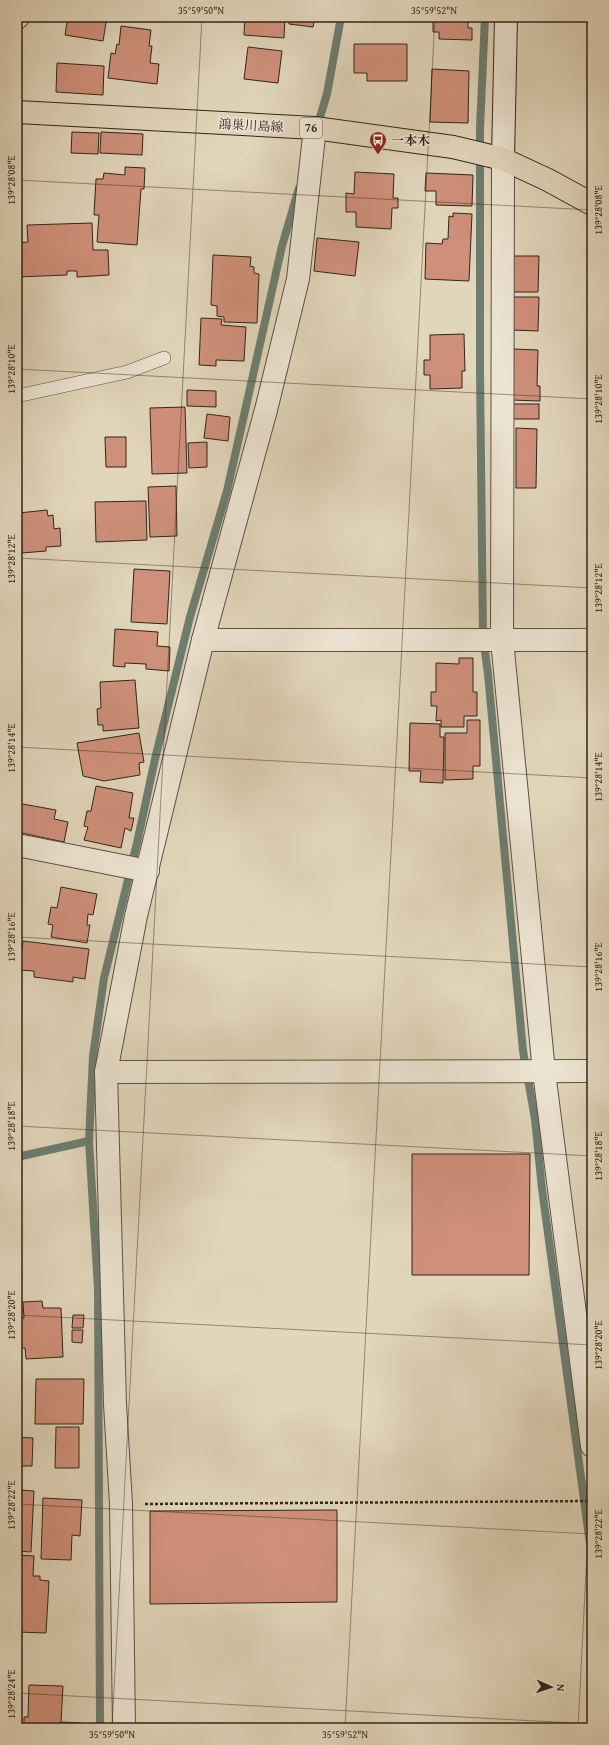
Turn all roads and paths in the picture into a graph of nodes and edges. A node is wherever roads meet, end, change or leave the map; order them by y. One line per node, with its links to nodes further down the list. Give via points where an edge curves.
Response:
1 (506, 17): 4 (street)
2 (17, 112): 3 (main road, 鴻巣川島線 / 76)
3 (315, 128): 4 (main road, 鴻巣川島線 / 76, via 453,147); 8 (street, via 298,279 266,410)
4 (503, 159): 5 (main road, 鴻巣川島線 / 76); 9 (street)
5 (592, 204)
6 (164, 358): 7 (lane, via 127,372)
7 (17, 396)
8 (203, 640): 9 (street); 12 (street)
9 (502, 640): 10 (street); 15 (street)
10 (592, 640)
11 (17, 845): 12 (street)
12 (148, 871): 14 (street, via 136,916)
13 (592, 1071): 15 (street)
14 (106, 1072): 15 (street); 18 (street, via 115,1404)
15 (544, 1072): 16 (street)
16 (592, 1446)
17 (592, 1501): 18 (path)
18 (121, 1504): 19 (street)
19 (124, 1728)

